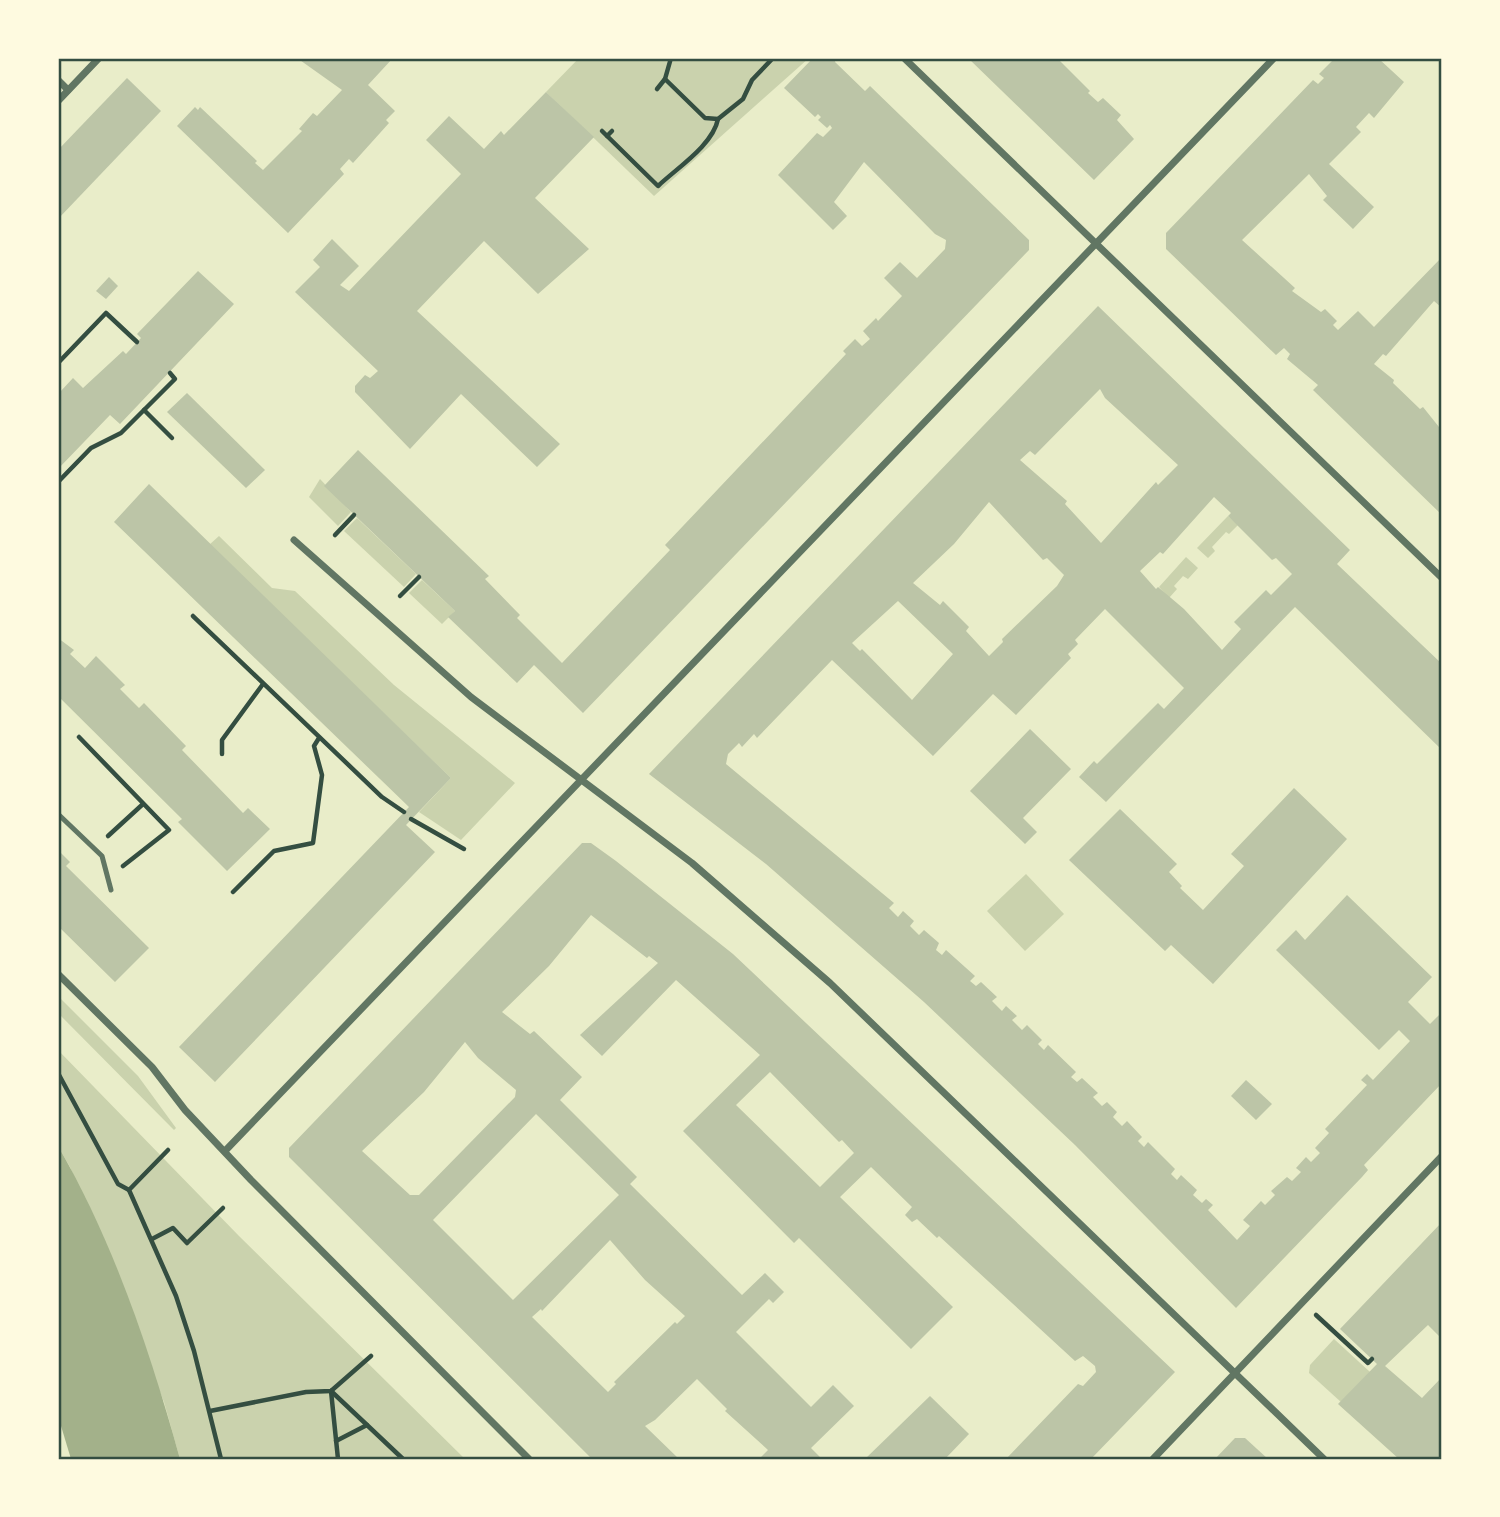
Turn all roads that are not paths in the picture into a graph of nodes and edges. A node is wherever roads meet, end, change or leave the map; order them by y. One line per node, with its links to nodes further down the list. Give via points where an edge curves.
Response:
1 (99, 58): 5 (street)
2 (904, 58): 7 (street)
3 (1274, 58): 7 (street)
4 (58, 80): 5 (street)
5 (68, 90): 6 (street)
6 (58, 101)
7 (1096, 242): 9 (street); 10 (street)
8 (294, 540): 10 (street, via 471,697)
9 (1442, 578)
10 (580, 781): 14 (street); 16 (street, via 692,863 830,983)
11 (58, 814): 12 (lane, via 102,856)
12 (111, 890)
13 (58, 974): 14 (street, via 152,1067)
14 (225, 1151): 17 (street)
15 (1442, 1156): 16 (street)
16 (1235, 1373): 18 (street); 19 (street)
17 (529, 1459)
18 (1153, 1459)
19 (1324, 1459)

